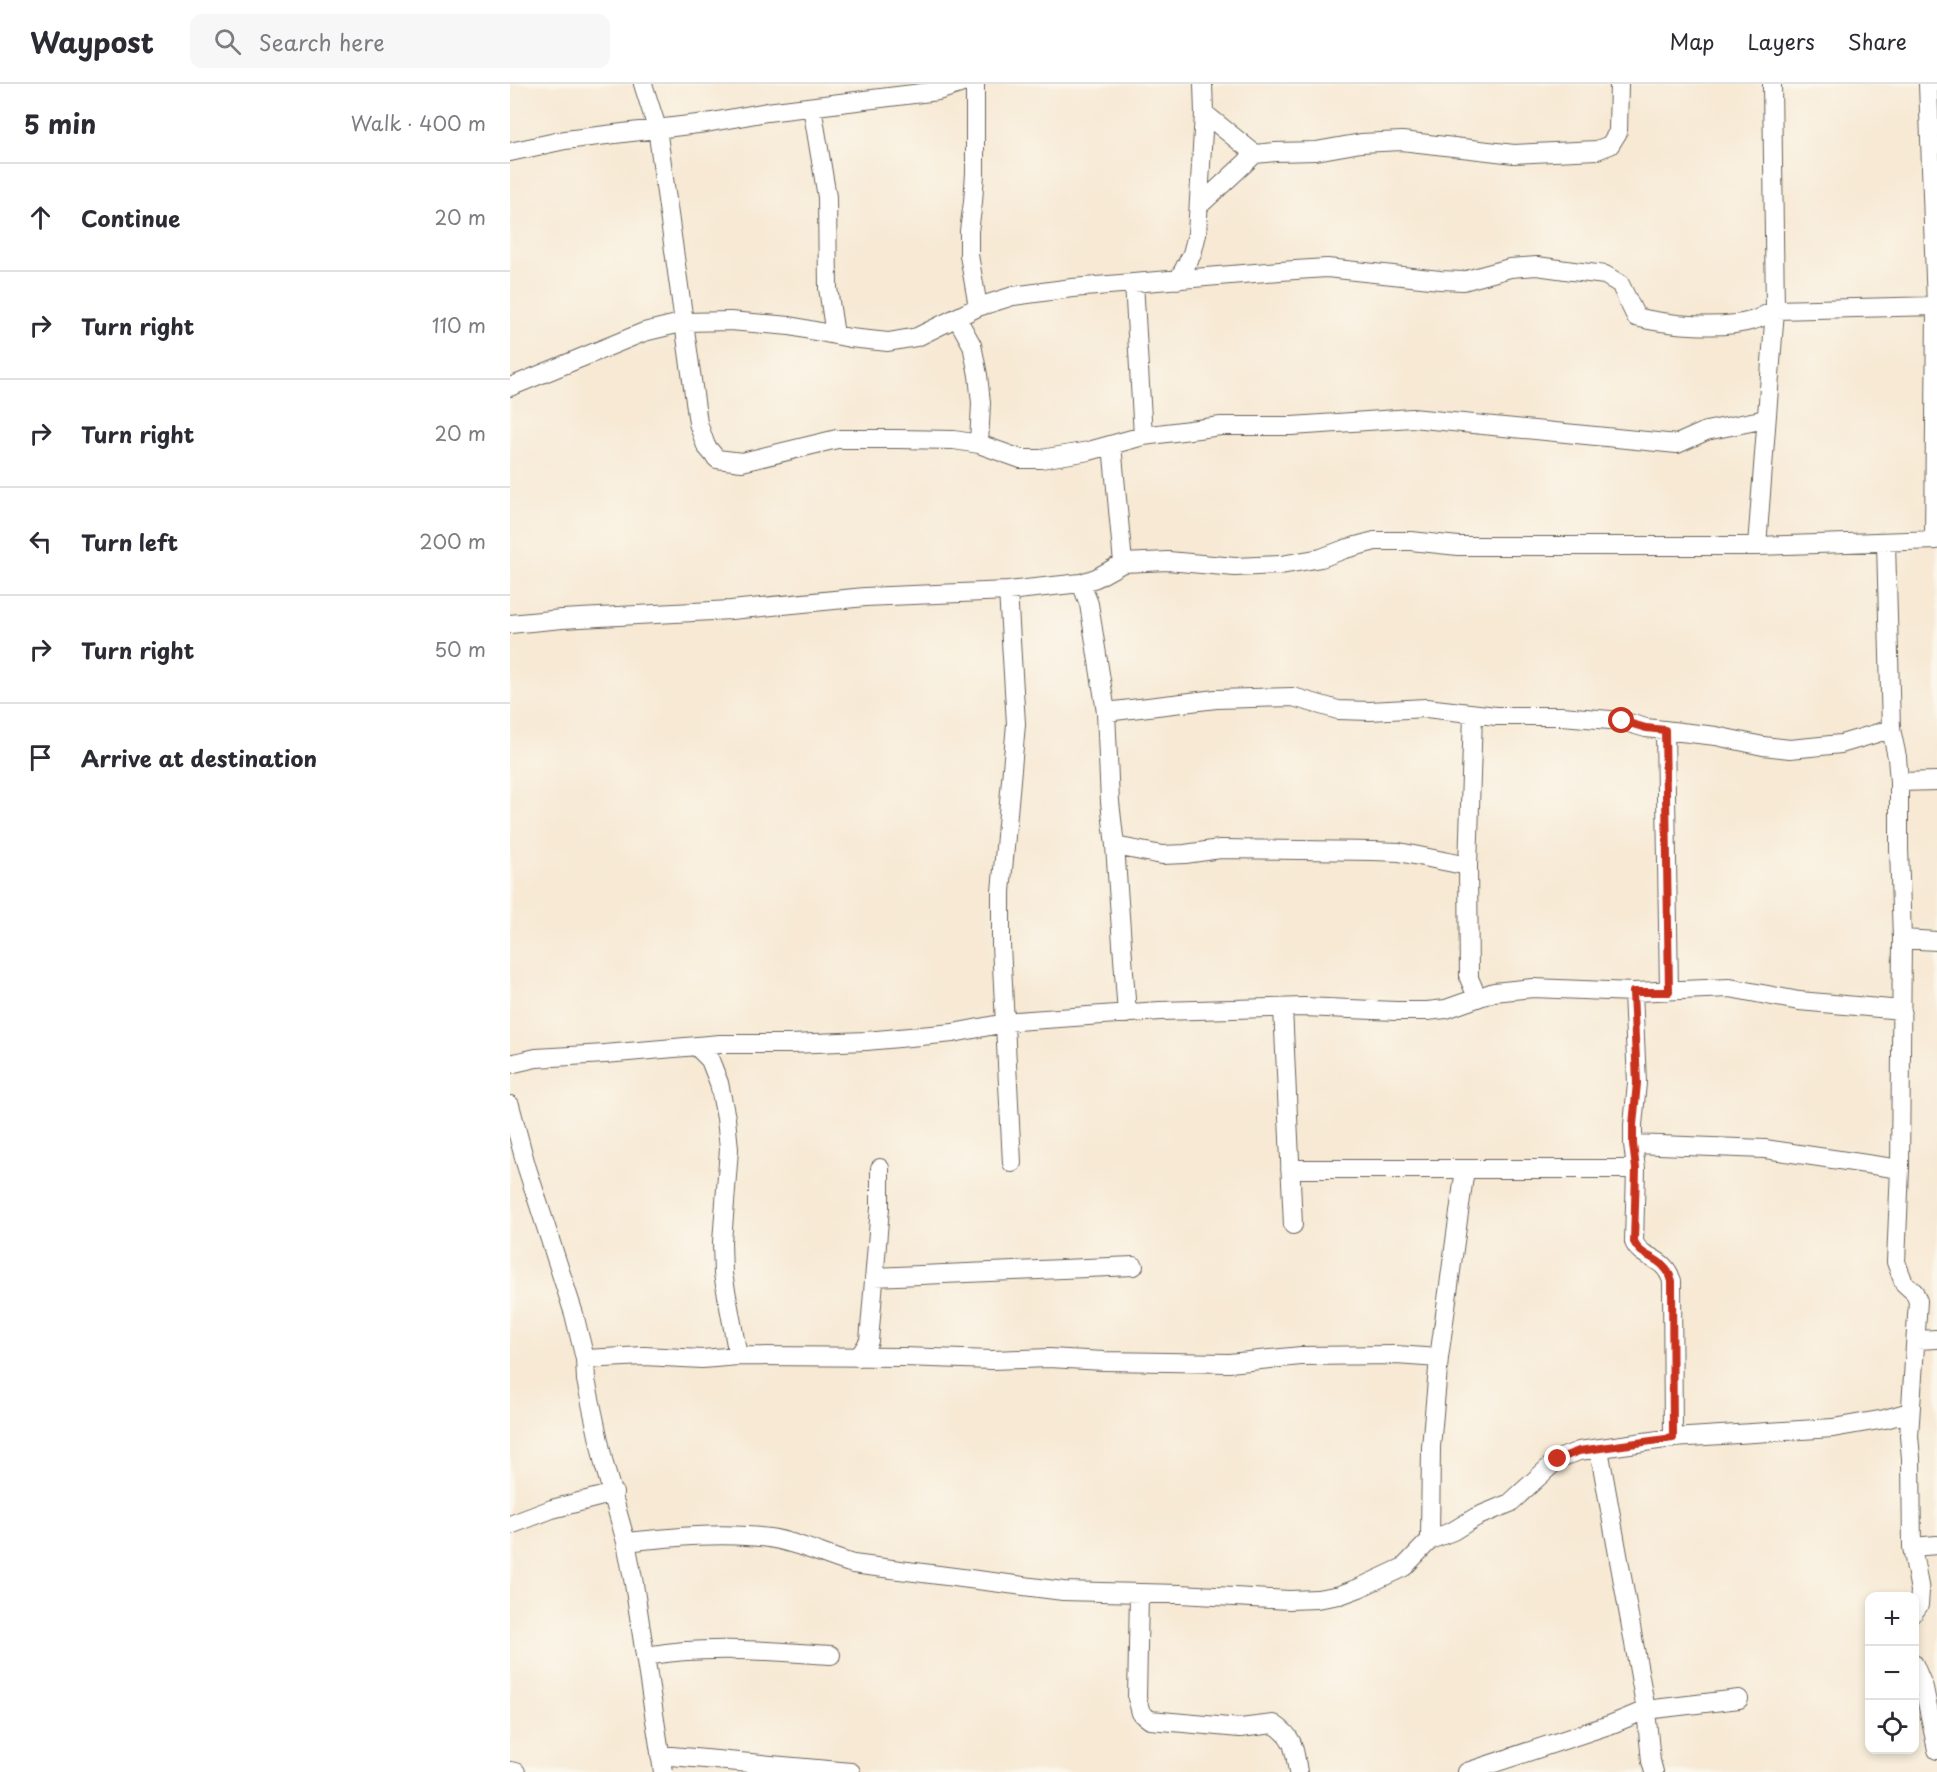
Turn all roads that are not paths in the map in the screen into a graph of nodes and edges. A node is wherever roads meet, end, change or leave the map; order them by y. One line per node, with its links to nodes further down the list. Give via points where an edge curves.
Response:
1 (644, 84): 10 (street)
2 (960, 84): 8 (street, via 938,91)
3 (975, 84): 17 (street, via 975,172 969,255)
4 (1619, 84): 12 (street, via 1618,132 1610,146 1597,150 1515,154 1402,141)
5 (1772, 84): 18 (street)
6 (1928, 84): 16 (street)
7 (1197, 85): 9 (street)
8 (812, 107): 10 (street); 21 (street, via 827,196 828,288)
9 (1204, 113): 12 (street); 13 (street)
10 (657, 128): 11 (street); 20 (street)
11 (510, 152)
12 (1255, 154): 13 (street)
13 (1200, 205): 14 (street, via 1195,244)
14 (1178, 280): 15 (street); 18 (street, via 1327,268 1463,281 1510,268 1537,266 1605,275 1620,284 1636,317 1652,321 1727,325 1755,320)
15 (1134, 283): 17 (street, via 1013,296); 24 (street)
16 (1936, 306): 18 (street); 27 (street)
17 (978, 307): 19 (street)
18 (1775, 310): 23 (street)
19 (957, 318): 21 (street, via 917,337 888,342); 25 (street, via 972,345 978,375)
20 (685, 322): 21 (street, via 790,326); 22 (street, via 644,332); 25 (street, via 698,423 706,446 717,459 742,462 837,439 954,440)
21 (835, 335)
22 (510, 387)
23 (1766, 419): 24 (street, via 1706,431 1677,444 1412,418 1221,426); 29 (street)
24 (1143, 436): 26 (street)
25 (979, 444): 26 (street, via 1021,459 1041,459)
26 (1112, 445): 30 (street)
27 (1936, 540): 28 (street)
28 (1886, 543): 29 (street); 36 (street)
29 (1757, 546): 30 (street, via 1458,546 1375,541 1281,566)
30 (1123, 563): 31 (street)
31 (1080, 583): 32 (street); 34 (street, via 1089,604)
32 (1008, 591): 33 (street, via 864,597); 50 (street, via 1016,724 1001,892)
33 (510, 624)
34 (1106, 712): 35 (street, via 1216,699 1293,697 1338,710 1426,708); 40 (street)
35 (1473, 715): 37 (street, via 1597,718); 41 (street)
36 (1891, 729): 37 (street, via 1842,744 1790,749); 39 (street)
37 (1665, 730): 45 (street)
38 (1937, 781): 39 (street)
39 (1899, 782): 42 (street)
40 (1116, 846): 41 (street, via 1162,855 1220,849 1400,852); 49 (street)
41 (1468, 866): 46 (street, via 1469,978)
42 (1902, 939): 43 (street); 48 (street)
43 (1937, 941)
44 (1633, 992): 45 (street); 46 (street, via 1533,988); 54 (street, via 1637,1083)
45 (1669, 992): 48 (street, via 1730,988 1799,1001)
46 (1477, 997): 47 (street, via 1446,1009 1427,1011)
47 (1283, 1008): 49 (street); 57 (street)
48 (1902, 1010): 60 (street)
49 (1127, 1014): 50 (street)
50 (1006, 1023): 51 (street, via 953,1033 866,1041); 55 (street)
51 (697, 1047): 52 (street, via 536,1058); 66 (street, via 710,1060 726,1118 729,1149 723,1274)
52 (510, 1064)
53 (511, 1110): 69 (street)
54 (1633, 1144): 59 (street); 60 (street, via 1766,1149)
55 (1012, 1163)
56 (880, 1168): 63 (street)
57 (1290, 1169): 58 (street); 61 (street)
58 (1465, 1169): 59 (street); 68 (street)
59 (1636, 1169): 71 (street, via 1634,1242 1637,1249 1670,1272 1672,1281)
60 (1900, 1170): 64 (street, via 1896,1262 1904,1283 1918,1301)
61 (1293, 1225)
62 (1134, 1266): 63 (street)
63 (874, 1277): 67 (street, via 869,1341)
64 (1916, 1340): 65 (street); 70 (street)
65 (1937, 1340)
66 (738, 1356): 67 (street); 69 (street)
67 (859, 1357): 68 (street, via 1229,1363 1311,1355)
68 (1439, 1358): 75 (street, via 1431,1447)
69 (585, 1359): 73 (street, via 604,1464)
70 (1910, 1412): 71 (street, via 1833,1428); 78 (street)
71 (1673, 1438): 72 (street)
72 (1599, 1449): 75 (street, via 1558,1459 1510,1503); 85 (street)
73 (614, 1493): 74 (street); 76 (street)
74 (510, 1525)
75 (1430, 1540): 79 (street, via 1404,1567 1340,1595 1289,1600)
76 (626, 1542): 79 (street, via 726,1535 771,1538 854,1564 891,1570 1063,1592); 82 (street)
77 (1937, 1545): 78 (street)
78 (1912, 1547): 80 (street)
79 (1139, 1595): 91 (street, via 1137,1698 1142,1713 1150,1720 1240,1728 1274,1724 1293,1744)
80 (1919, 1605)
81 (831, 1655): 82 (street, via 732,1649 676,1650)
82 (645, 1656): 87 (street)
83 (1919, 1676): 86 (street)
84 (1738, 1699): 85 (street)
85 (1646, 1710): 92 (street); 93 (street)
86 (1937, 1750)
87 (661, 1763): 90 (street)
88 (510, 1771): 89 (street)
89 (516, 1772)
90 (851, 1772)
91 (1298, 1772)
92 (1467, 1772)
93 (1654, 1772)

